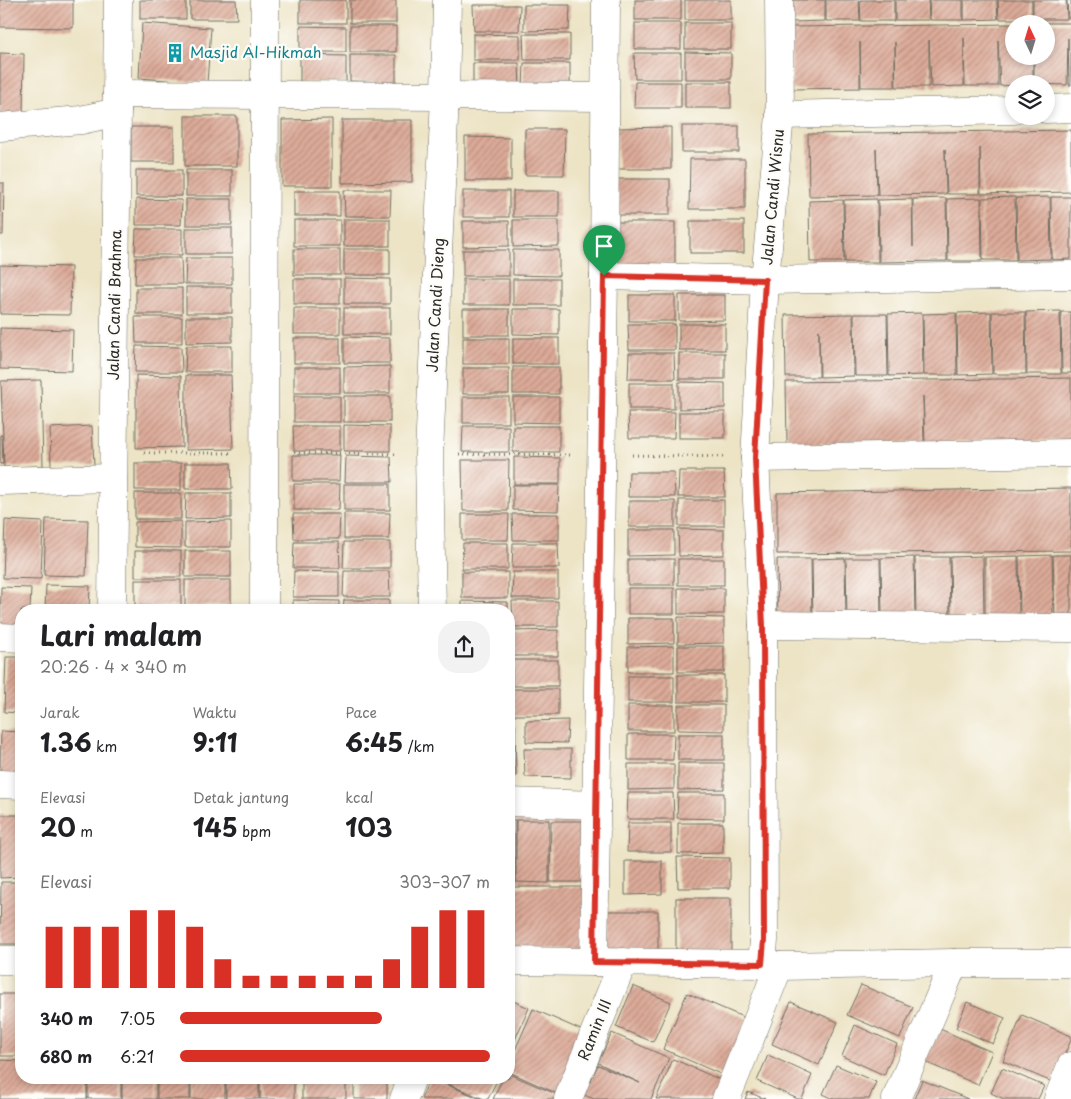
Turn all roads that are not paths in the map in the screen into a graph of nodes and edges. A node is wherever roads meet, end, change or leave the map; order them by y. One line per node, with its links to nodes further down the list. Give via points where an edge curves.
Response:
1 (118, 0): 9 (street, Jalan Candi Brahma)
2 (265, 0): 6 (street)
3 (447, 0): 7 (street, Jalan Candi Dieng)
4 (606, 0): 8 (street)
5 (779, 0): 13 (street, Jalan Candi Wisnu)
6 (265, 95): 7 (street); 9 (street); 23 (street)
7 (445, 96): 8 (street); 24 (street, Jalan Candi Dieng, via 429,454)
8 (605, 97): 16 (street)
9 (117, 103): 14 (street, via 81,120); 20 (street, Jalan Candi Brahma)
10 (1071, 108): 11 (street)
11 (1055, 109)
12 (1005, 110): 13 (street)
13 (780, 115): 17 (street, Jalan Candi Wisnu)
14 (0, 127)
15 (1071, 275): 17 (street)
16 (604, 276): 17 (street); 32 (street)
17 (765, 280): 19 (street, Jalan Candi Wisnu)
18 (1071, 453): 19 (street)
19 (755, 458): 25 (street, Jalan Candi Wisnu)
20 (113, 478): 21 (street); 22 (street, Jalan Candi Brahma)
21 (0, 482)
22 (112, 604)
23 (264, 604)
24 (432, 604)
25 (763, 626): 26 (street); 40 (street, Jalan Candi Wisnu, via 764,940)
26 (1071, 628)
27 (0, 637): 28 (street)
28 (15, 638)
29 (0, 784): 30 (street)
30 (15, 785)
31 (515, 802): 32 (street)
32 (596, 805): 36 (street)
33 (0, 960): 34 (street)
34 (15, 960)
35 (515, 961): 36 (street)
36 (594, 962): 37 (street)
37 (623, 962): 40 (street); 44 (street, Ramin III)
38 (954, 963): 39 (street); 40 (street); 46 (street)
39 (1071, 963)
40 (770, 965): 45 (street, Jalan Candi Wisnu)
41 (1071, 1066): 47 (street)
42 (410, 1084): 43 (street)
43 (404, 1099)
44 (568, 1099)
45 (726, 1099)
46 (896, 1099)
47 (1058, 1099)

